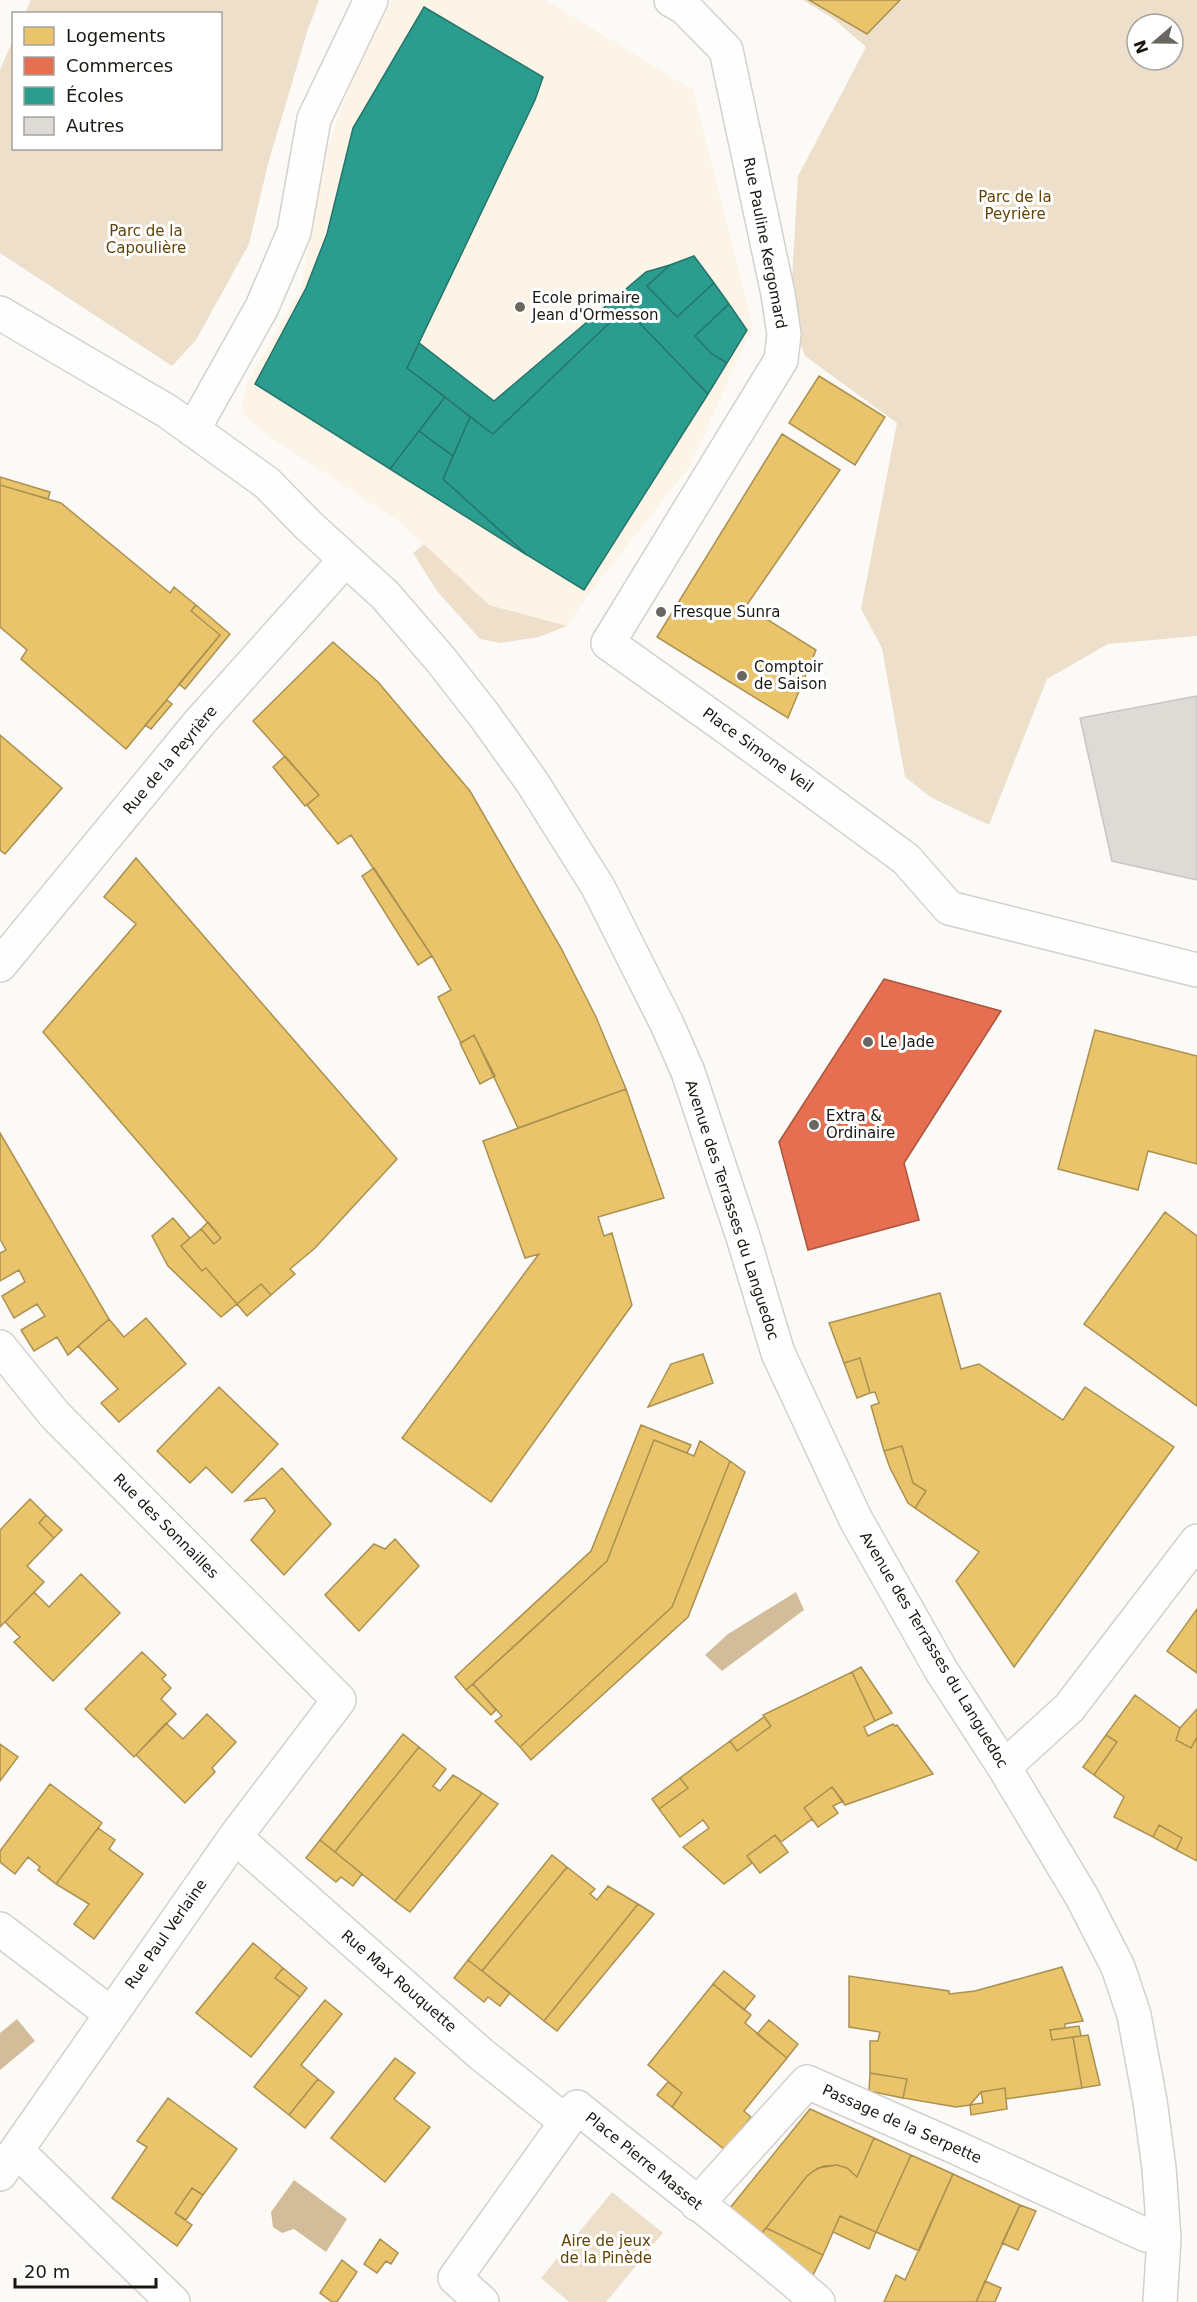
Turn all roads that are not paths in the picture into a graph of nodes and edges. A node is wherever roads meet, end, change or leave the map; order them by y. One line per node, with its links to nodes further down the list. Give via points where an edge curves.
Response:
1 (371, 0): 4 (street, via 314,119 294,232 261,306)
2 (671, 0): 6 (street, Rue Pauline Kergomard, via 685,8 726,50 778,294 784,334 782,360)
3 (0, 313): 4 (street, Avenue des Terrasses du Languedoc, via 168,411)
4 (193, 430): 5 (street, Avenue des Terrasses du Languedoc, via 267,483)
5 (345, 560): 7 (street, Rue de la Peyrière, via 200,723); 12 (street, Avenue des Terrasses du Languedoc, via 385,595 463,687 532,782 598,887 688,1072 778,1353 856,1520 941,1670)
6 (608, 643): 8 (street, Place Simone Veil, via 906,859 949,908)
7 (0, 964)
8 (1197, 970)
9 (0, 1347): 11 (street, Rue des Sonnailles, via 55,1415)
10 (1197, 1541): 12 (street, via 1069,1708)
11 (339, 1700): 13 (street, Rue Paul Verlaine)
12 (1004, 1767): 23 (street, Avenue des Terrasses du Languedoc, via 1082,1897 1118,1967 1134,2016 1159,2168 1164,2238)
13 (235, 1837): 15 (street, Rue Paul Verlaine); 16 (street, Rue Max Rouquette, via 481,2054)
14 (0, 1929): 15 (street)
15 (110, 2013): 17 (street, Rue Paul Verlaine)
16 (566, 2122): 18 (street, Place Pierre Masset, via 578,2107); 21 (street, Place Pierre Masset, via 455,2278)
17 (8, 2162): 20 (street)
18 (697, 2204): 19 (street, Passage de la Serpette, via 807,2082); 22 (street, Place Pierre Masset)
19 (1146, 2235)
20 (173, 2302)
21 (482, 2302)
22 (818, 2302)
23 (1160, 2302)

